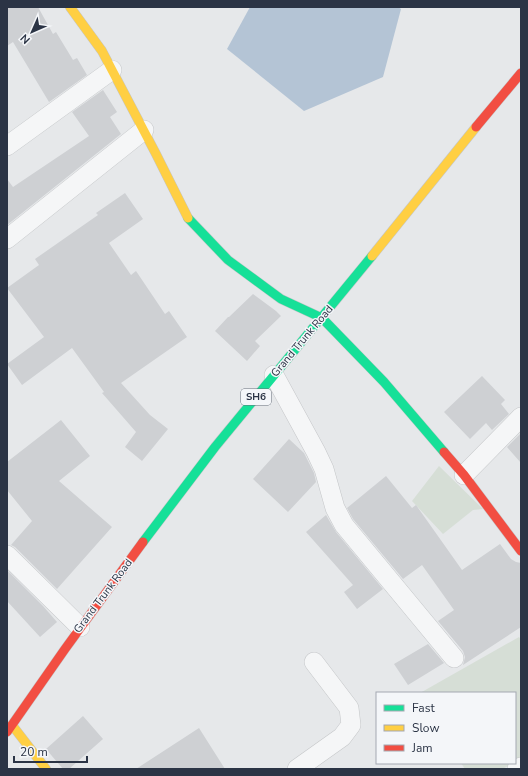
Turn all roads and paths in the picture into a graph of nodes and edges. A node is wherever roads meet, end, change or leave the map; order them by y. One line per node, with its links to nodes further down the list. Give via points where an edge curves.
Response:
1 (73, 8): 2 (main road)
2 (112, 70): 4 (main road); 5 (street)
3 (521, 73): 7 (main road, Grand Trunk Road / SH6)
4 (144, 130): 6 (street); 7 (main road, via 188,218 228,260 281,299)
5 (7, 146)
6 (7, 238)
7 (322, 318): 8 (main road, Grand Trunk Road / SH6); 10 (main road, via 384,382)
8 (274, 375): 13 (main road, Grand Trunk Road / SH6, via 186,485); 14 (street, via 324,469 335,508 344,525)
9 (521, 417): 10 (street)
10 (464, 474): 11 (main road)
11 (521, 551)
12 (7, 555): 13 (street)
13 (80, 627): 16 (main road, Grand Trunk Road / SH6)
14 (454, 658)
15 (314, 662): 19 (street, via 349,708 351,726 342,738)
16 (9, 728): 18 (main road)
17 (521, 767): 20 (street)
18 (46, 769)
19 (297, 769)
20 (517, 769)

